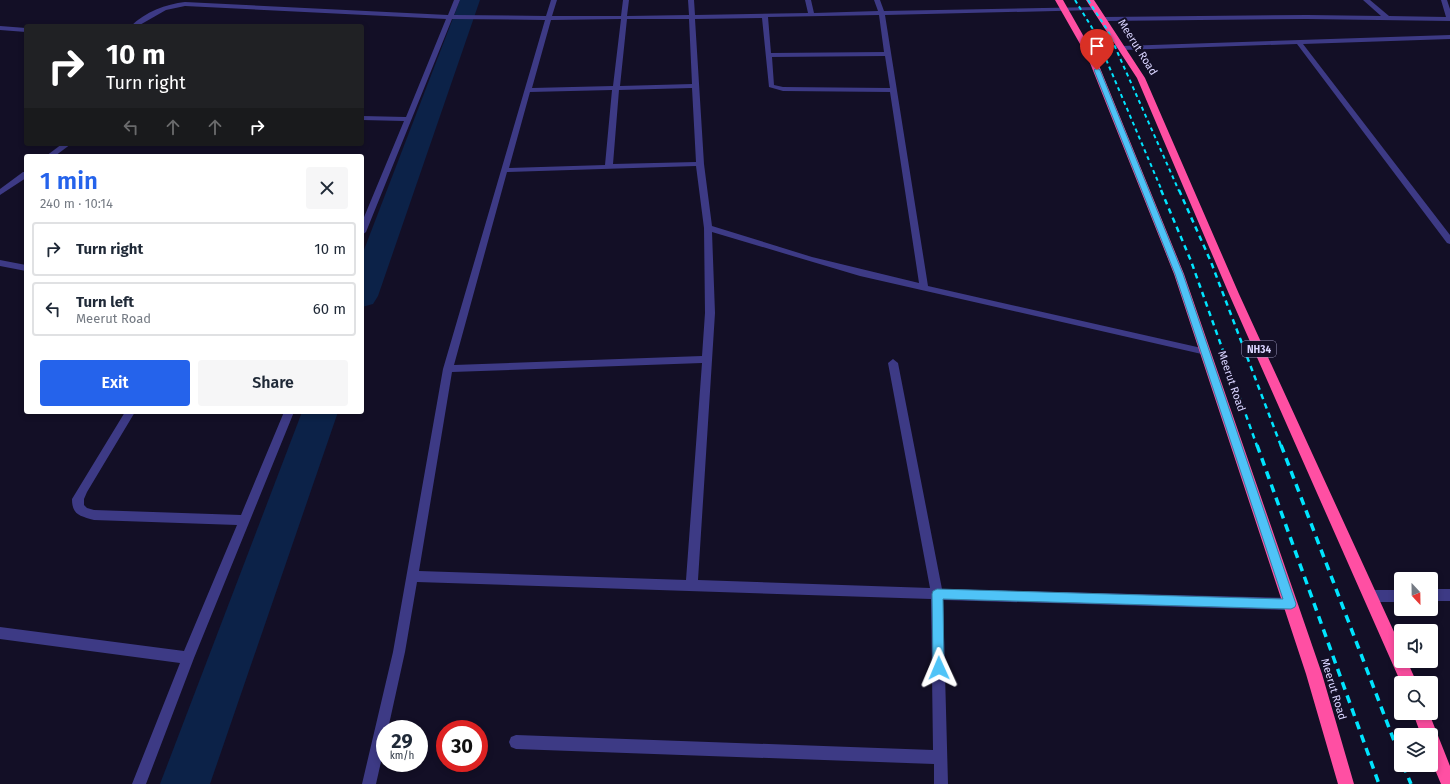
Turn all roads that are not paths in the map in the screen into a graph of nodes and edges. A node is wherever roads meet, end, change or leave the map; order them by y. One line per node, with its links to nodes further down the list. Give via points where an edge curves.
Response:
1 (457, 0): 15 (street)
2 (554, 0): 19 (street)
3 (626, 0): 16 (street)
4 (691, 0): 17 (street)
5 (808, 0): 13 (street)
6 (877, 0): 12 (street)
7 (1090, 0): 11 (highway, Meerut Road / NH34)
8 (1366, 0): 18 (street)
9 (1444, 0): 21 (street)
10 (1061, 4): 11 (street); 12 (street); 50 (highway, Meerut Road, via 1092,58 1179,274)
11 (1096, 8): 20 (highway, Meerut Road / NH34)
12 (882, 13): 13 (street); 28 (street)
13 (811, 15): 14 (street)
14 (765, 16): 17 (street); 29 (street)
15 (449, 17): 19 (street); 22 (street, via 185,4 160,9); 35 (street)
16 (624, 17): 17 (street); 19 (street); 31 (street)
17 (691, 17): 30 (street)
18 (1386, 17): 20 (street); 21 (street)
19 (550, 18): 32 (street)
20 (1103, 19): 27 (highway, Meerut Road / NH34)
21 (1450, 19)
22 (137, 24)
23 (0, 28): 24 (street)
24 (24, 30)
25 (1450, 38): 26 (street)
26 (1299, 43): 27 (street); 46 (street)
27 (1122, 48): 62 (highway, Meerut Road / NH34, via 1141,78 1234,294)
28 (888, 54): 29 (street); 33 (street)
29 (768, 55): 33 (street, via 769,81 775,88)
30 (695, 86): 31 (street); 38 (street)
31 (616, 88): 32 (street); 39 (street)
32 (528, 90): 40 (street)
33 (894, 90): 49 (street)
34 (364, 118): 35 (street)
35 (409, 119): 43 (street)
36 (64, 146): 37 (street)
37 (53, 154)
38 (700, 164): 39 (street); 45 (street)
39 (609, 167): 40 (street)
40 (504, 170): 53 (street)
41 (24, 175): 42 (street)
42 (0, 193)
43 (366, 210): 44 (street)
44 (364, 221)
45 (708, 228): 49 (street, via 809,259); 51 (street, via 710,313)
46 (1450, 241)
47 (0, 263): 48 (street)
48 (24, 268)
49 (924, 287): 50 (street)
50 (1206, 352): 64 (highway, Meerut Road)
51 (706, 360): 53 (street); 58 (street)
52 (893, 363): 59 (street)
53 (448, 368): 57 (street)
54 (129, 414): 56 (street, via 78,499 78,507 83,512 94,515)
55 (288, 414): 56 (street)
56 (244, 520): 66 (street)
57 (412, 576): 58 (street); 72 (street, via 399,652)
58 (692, 586): 59 (street)
59 (937, 594): 64 (street); 70 (street)
60 (1438, 595): 61 (street)
61 (1450, 595)
62 (1371, 596): 63 (street); 67 (highway, Meerut Road / NH34)
63 (1394, 596)
64 (1291, 604): 74 (highway, Meerut Road)
65 (0, 633): 66 (street)
66 (188, 658): 71 (street)
67 (1406, 676)
68 (516, 742): 70 (street)
69 (1438, 756): 75 (highway)
70 (940, 757): 73 (street)
71 (139, 784)
72 (369, 784)
73 (941, 784)
74 (1346, 784)
75 (1449, 784)

